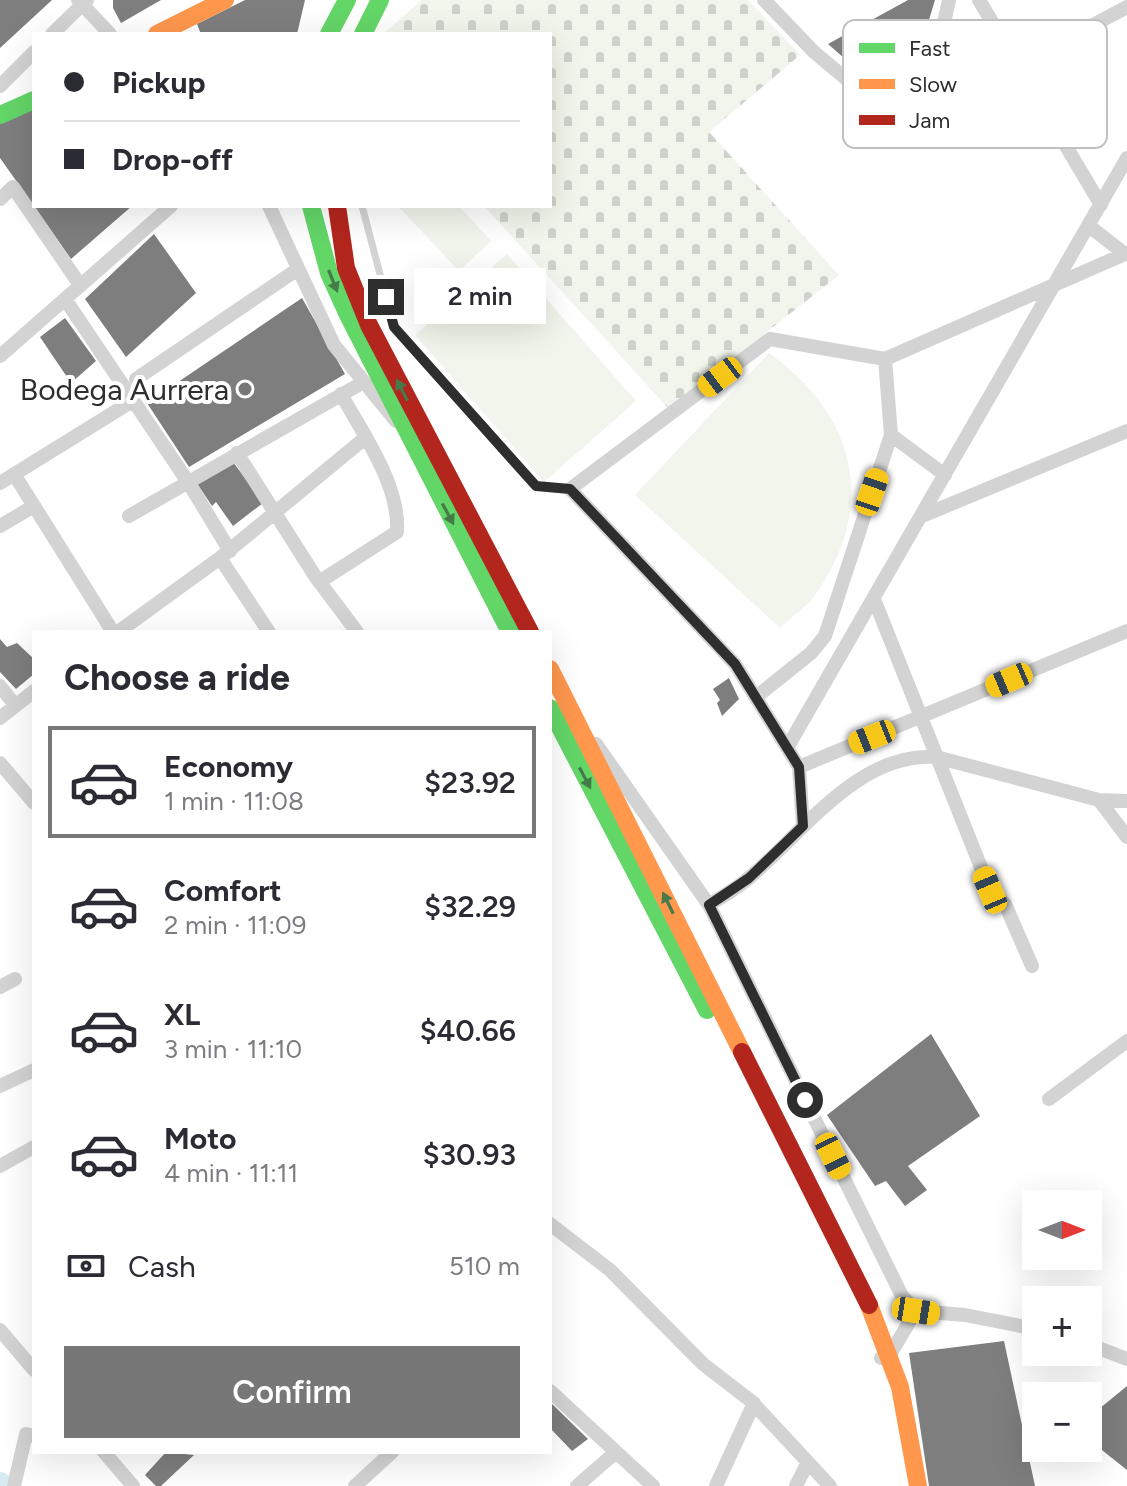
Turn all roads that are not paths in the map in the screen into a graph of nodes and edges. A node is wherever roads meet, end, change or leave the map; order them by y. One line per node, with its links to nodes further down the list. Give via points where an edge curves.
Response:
1 (225, 0): 12 (main road)
2 (347, 0): 16 (main road)
3 (380, 0): 17 (main road)
4 (764, 0): 19 (street)
5 (949, 0): 9 (street)
6 (979, 0): 10 (street)
7 (82, 2): 13 (street); 14 (street)
8 (1127, 7): 11 (street)
9 (945, 20)
10 (991, 20)
11 (1103, 20)
12 (188, 27): 15 (main road)
13 (54, 32)
14 (108, 32)
15 (166, 32)
16 (330, 32)
17 (364, 32)
18 (32, 54): 20 (street)
19 (843, 76)
20 (0, 86)
21 (32, 88): 23 (main road)
22 (32, 101): 24 (main road)
23 (0, 103)
24 (0, 115)
25 (1067, 148): 28 (street)
26 (1127, 158): 28 (street)
27 (0, 199): 37 (street, via 13,187)
28 (1101, 205): 34 (street)
29 (169, 208): 37 (street)
30 (270, 208): 36 (street)
31 (312, 208): 46 (main road, one-way to 46, via 329,273)
32 (337, 208): 46 (main road, one-way to 32, via 346,268)
33 (363, 208): 55 (lane, via 394,327 536,486)
34 (1089, 226): 35 (street); 38 (street)
35 (1126, 254): 38 (street)
36 (298, 269): 42 (street); 43 (street, via 334,345)
37 (80, 285): 39 (street)
38 (1054, 287): 41 (street); 52 (street)
39 (65, 299): 40 (street); 45 (street)
40 (0, 356)
41 (885, 359): 48 (street); 55 (street, via 770,339)
42 (136, 379)
43 (362, 383): 44 (street); 46 (street)
44 (341, 394): 49 (street); 50 (street)
45 (134, 400): 51 (street); 53 (street)
46 (414, 431): 68 (main road, one-way to 68); 69 (main road)
47 (1127, 431): 59 (street)
48 (891, 435): 52 (street); 74 (street, via 825,636)
49 (365, 438): 57 (street); 62 (street, via 388,485 397,532)
50 (237, 453): 53 (street); 57 (street)
51 (14, 474): 54 (street); 56 (street)
52 (945, 475): 59 (street)
53 (188, 482): 58 (street); 61 (street)
54 (0, 483)
55 (570, 489): 74 (street, via 735,664)
56 (34, 506): 60 (street); 64 (street)
57 (275, 513): 61 (street); 62 (street)
58 (129, 516)
59 (921, 516): 63 (street)
60 (0, 526)
61 (225, 554): 65 (street); 66 (street)
62 (319, 582): 67 (street)
63 (874, 599): 80 (street); 81 (street)
64 (115, 630)
65 (119, 630)
66 (268, 630)
67 (355, 630)
68 (509, 630)
69 (529, 630)
70 (1127, 631): 80 (street)
71 (552, 673): 78 (main road)
72 (0, 686): 75 (street)
73 (32, 692): 75 (street)
74 (756, 697): 81 (street)
75 (15, 705): 79 (street)
76 (552, 707): 78 (street)
77 (552, 711): 105 (main road, one-way to 105)
78 (573, 712): 90 (street); 105 (main road, one-way to 78, via 868,1303)
79 (1, 716)
80 (920, 717): 82 (street); 84 (street)
81 (787, 748): 84 (street)
82 (936, 757): 85 (street); 88 (street, via 915,756 868,776); 91 (street, via 990,890 1005,904)
83 (0, 763): 86 (street)
84 (799, 767): 88 (street)
85 (1099, 800): 87 (street); 89 (street)
86 (32, 801)
87 (1127, 801)
88 (803, 826): 90 (street, via 749,878)
89 (1127, 837)
90 (709, 905): 101 (street, via 902,1296)
91 (1032, 966)
92 (15, 979): 93 (street)
93 (0, 987)
94 (1127, 1041): 97 (street)
95 (32, 1071): 96 (street)
96 (0, 1086)
97 (1049, 1099)
98 (32, 1148): 99 (street)
99 (0, 1166)
100 (552, 1226): 109 (street, via 610,1270 703,1364)
101 (916, 1311): 102 (street); 105 (street)
102 (1022, 1326)
103 (0, 1330): 107 (street)
104 (1102, 1349): 106 (street)
105 (884, 1357): 123 (main road, via 900,1387)
106 (1127, 1359)
107 (32, 1368)
108 (552, 1393): 111 (street)
109 (754, 1403): 114 (street); 120 (street)
110 (30, 1435): 115 (street)
111 (616, 1452): 118 (street); 119 (street)
112 (106, 1454): 116 (street)
113 (390, 1454): 117 (street)
114 (807, 1464): 121 (street); 122 (street)
115 (14, 1486)
116 (133, 1486)
117 (355, 1486)
118 (577, 1486)
119 (653, 1486)
120 (716, 1486)
121 (796, 1486)
122 (830, 1486)
123 (915, 1486)

